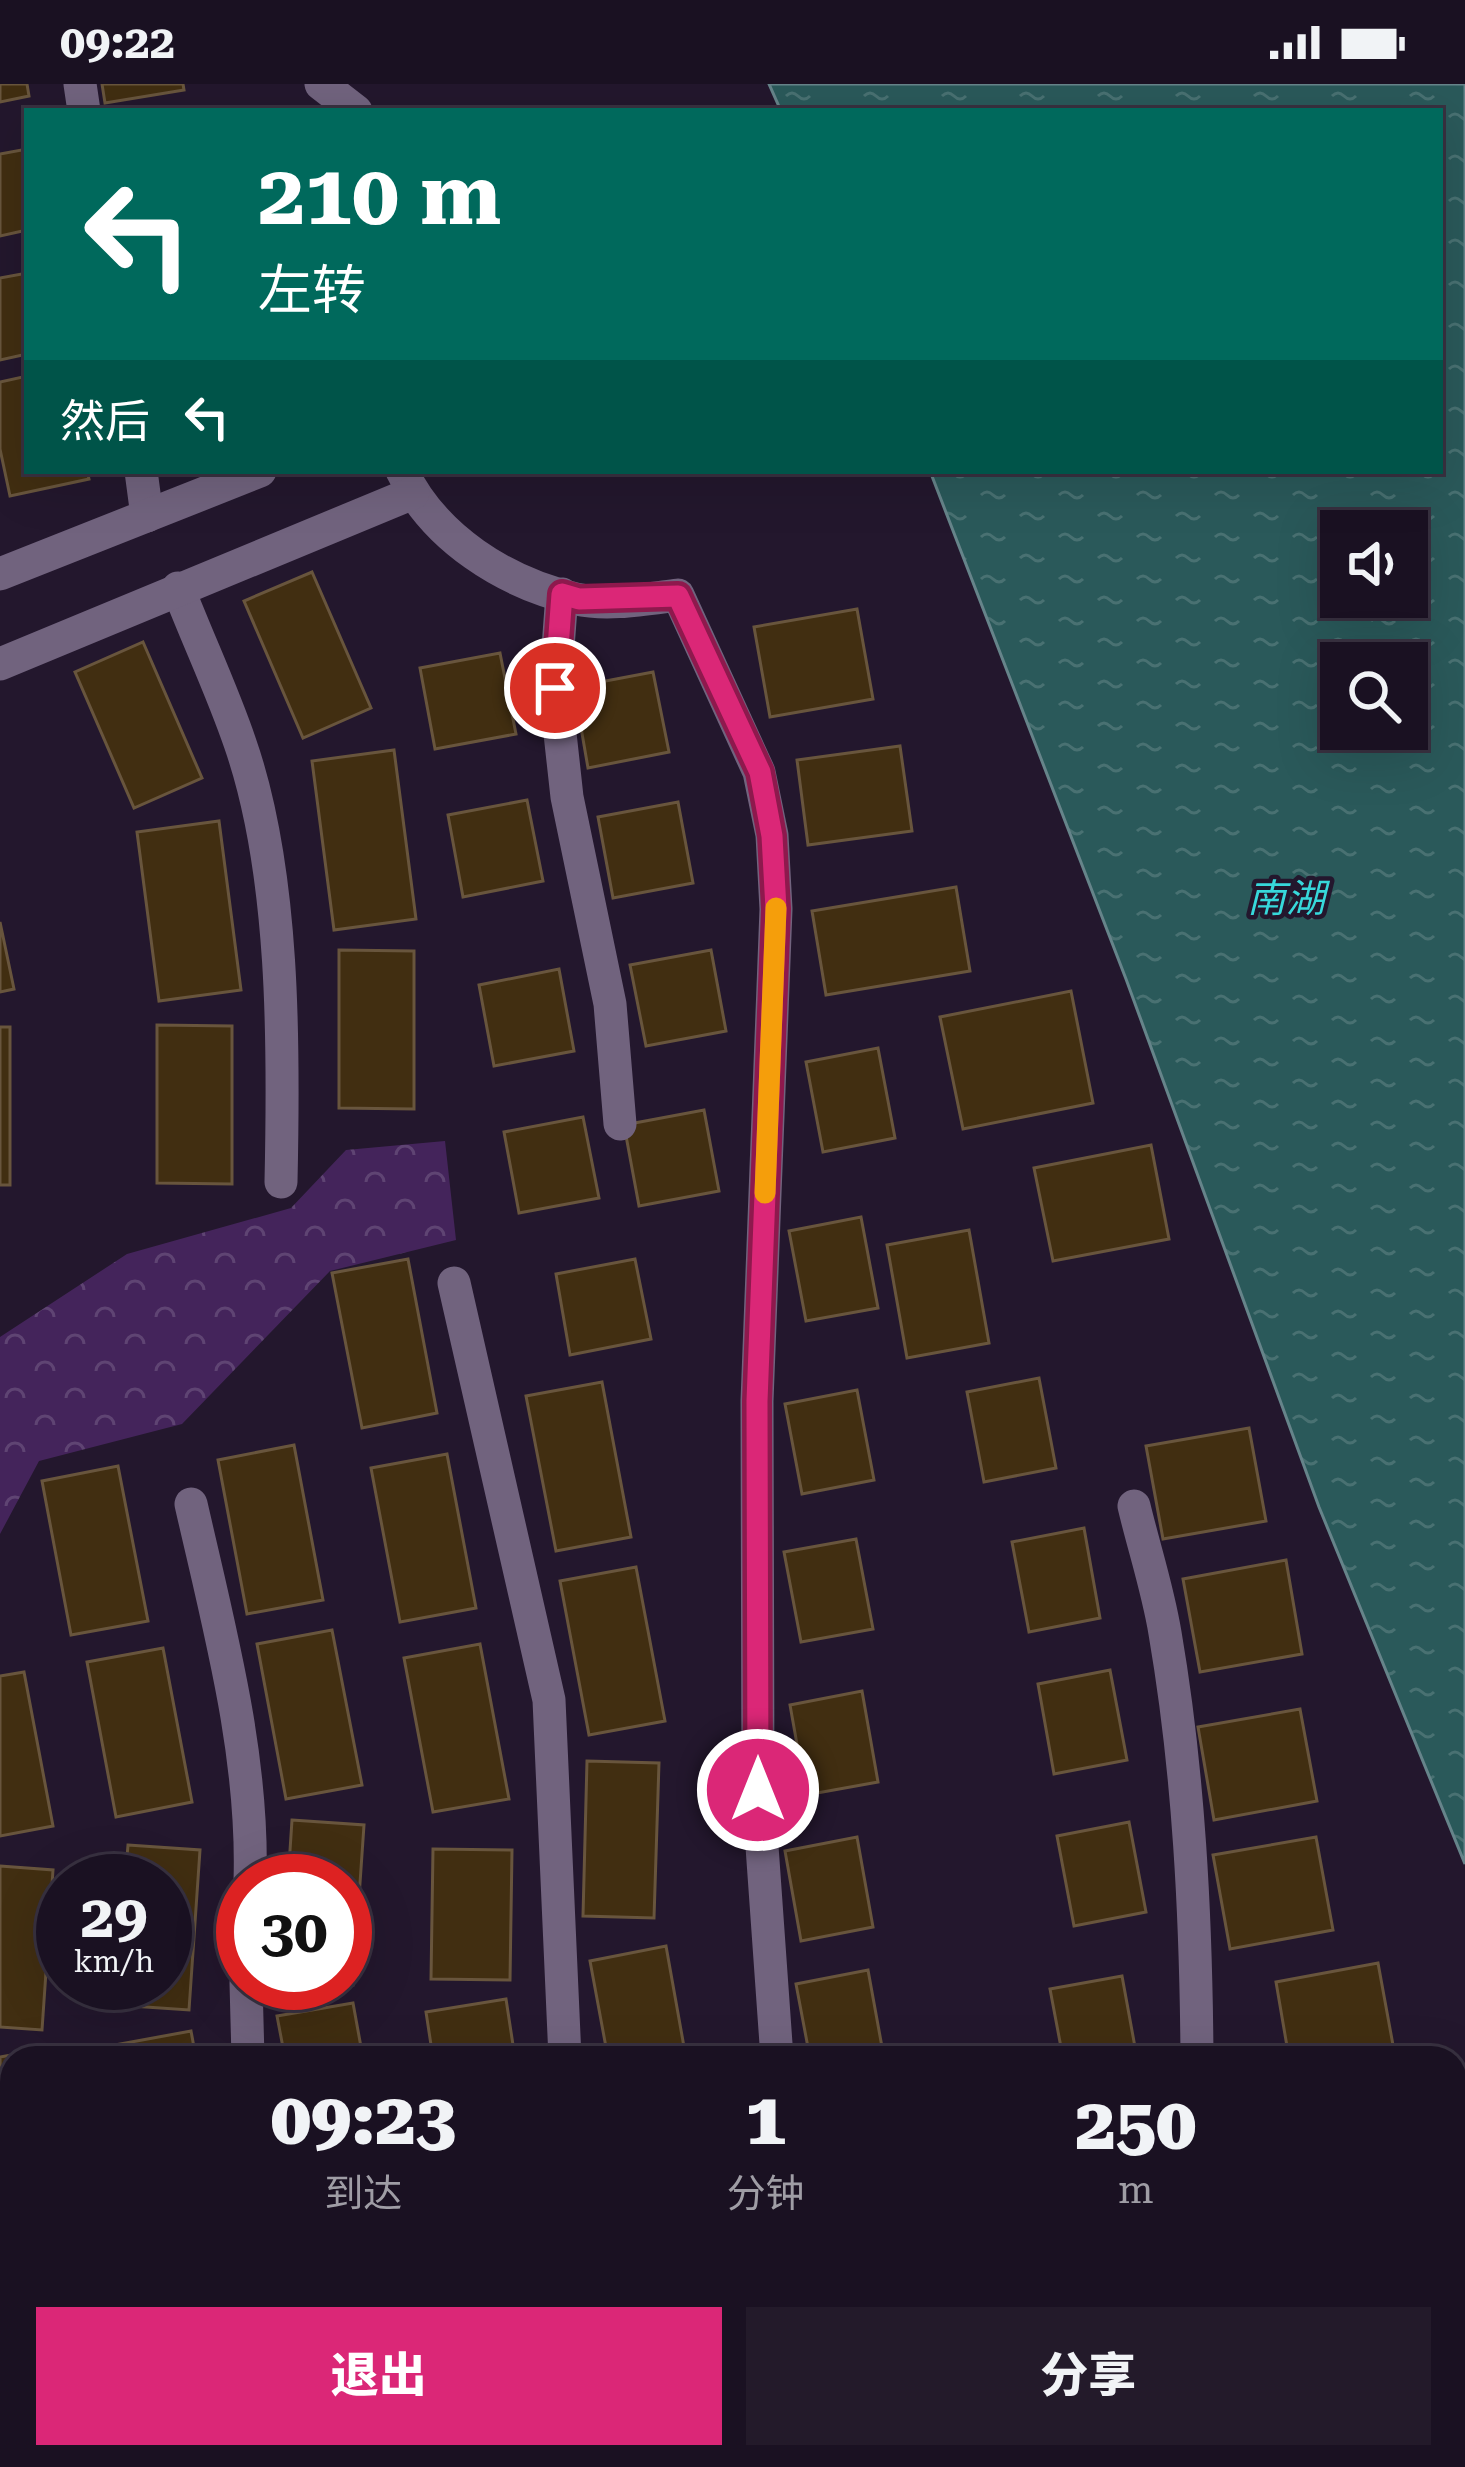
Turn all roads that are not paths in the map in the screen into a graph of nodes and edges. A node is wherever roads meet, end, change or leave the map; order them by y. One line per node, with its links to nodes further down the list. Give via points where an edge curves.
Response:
1 (321, 84): 2 (street)
2 (352, 108)
3 (141, 474): 6 (street)
4 (252, 474): 6 (street)
5 (408, 482): 8 (street); 9 (street, via 464,548 520,582)
6 (147, 516): 7 (street)
7 (0, 574)
8 (178, 588): 10 (street); 12 (street, via 241,745 263,835 277,953)
9 (562, 594): 11 (street, via 555,688 566,796 610,1004); 20 (street, via 678,596 760,772 772,836 757,1401 758,1790)
10 (0, 664)
11 (620, 1124)
12 (281, 1183)
13 (454, 1283): 19 (street, via 549,1700)
14 (191, 1504): 16 (street, via 225,1655)
15 (1134, 1506): 21 (street, via 1165,1629 1184,1769)
16 (251, 1854)
17 (247, 2010): 18 (street)
18 (248, 2046)
19 (564, 2046)
20 (776, 2046)
21 (1197, 2046)

